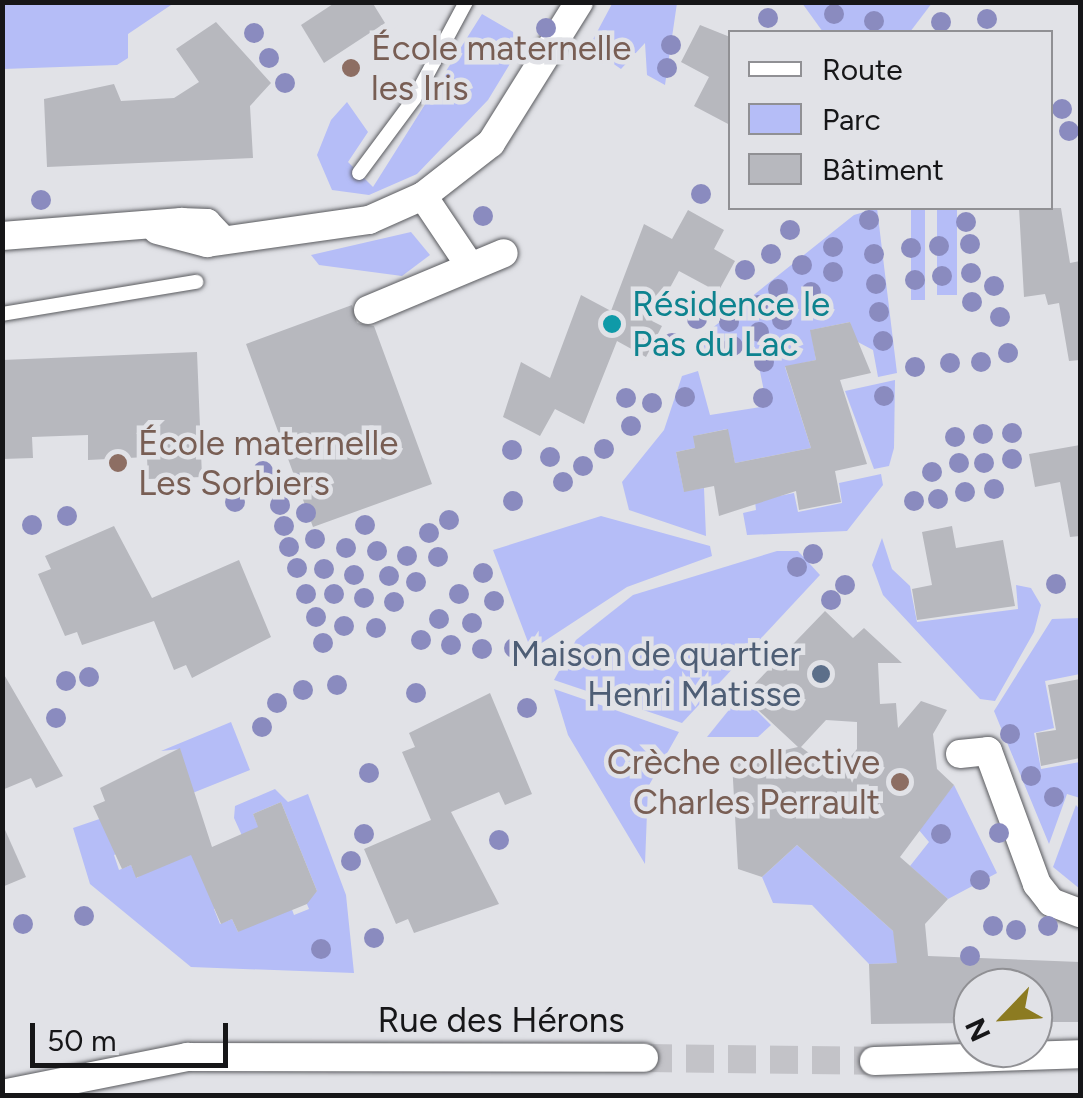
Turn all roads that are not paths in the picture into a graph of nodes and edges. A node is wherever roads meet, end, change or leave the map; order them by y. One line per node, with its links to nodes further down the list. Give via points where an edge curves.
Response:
1 (466, 2): 3 (lane, via 414,99)
2 (579, 2): 4 (street, via 492,143)
3 (360, 173)
4 (423, 196): 5 (street, via 353,223 184,242 157,230); 7 (street)
5 (2, 236)
6 (504, 253): 7 (street)
7 (468, 263): 9 (street)
8 (196, 282): 10 (lane)
9 (368, 310)
10 (2, 314)
11 (960, 754): 12 (street, via 988,751 1038,884 1052,902)
12 (1080, 913)
13 (1080, 1054): 15 (street)
14 (644, 1058): 16 (street, Rue des Hérons, via 187,1058)
15 (874, 1060)
16 (2, 1094)

